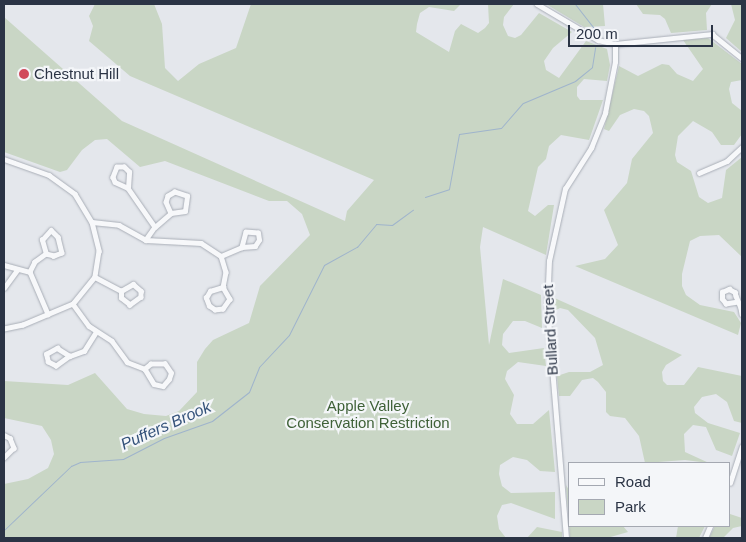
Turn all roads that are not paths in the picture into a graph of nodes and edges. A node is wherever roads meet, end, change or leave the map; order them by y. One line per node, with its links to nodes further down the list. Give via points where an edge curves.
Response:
1 (537, 4): 2 (street, via 598,40)
2 (615, 44): 3 (street, via 712,34); 34 (street, Bullard Street, via 615,62 605,114 591,148 565,189 549,262 547,308)
3 (742, 58)
4 (742, 147): 6 (street, via 727,161)
5 (4, 158): 9 (street, via 63,183 75,194)
6 (699, 173)
7 (128, 188): 7 (street, via 129,172 124,167 117,167 113,177); 10 (street)
8 (171, 213): 8 (street, via 185,211 187,196 181,192 168,196 166,202); 10 (street)
9 (92, 222): 11 (street, via 119,225); 18 (street, via 99,251)
10 (156, 227): 11 (street)
11 (146, 240): 14 (street, via 201,243)
12 (242, 247): 12 (street, via 246,232 258,233 257,244); 14 (street)
13 (46, 254): 13 (street, via 42,240 51,230 63,251 57,256); 17 (street, via 34,262)
14 (221, 256): 19 (street, via 226,272)
15 (4, 264): 16 (street)
16 (17, 270): 17 (street); 20 (street)
17 (30, 272): 24 (street)
18 (95, 277): 21 (street); 23 (street)
19 (223, 287): 19 (street, via 229,293 228,305 215,310 206,298 210,291)
20 (4, 288)
21 (120, 291): 21 (street, via 133,284 142,291 141,297 130,305 121,298)
22 (738, 302): 25 (street)
23 (73, 304): 24 (street); 27 (street)
24 (48, 314): 26 (street)
25 (742, 314)
26 (4, 329)
27 (96, 332): 28 (street, via 84,351); 29 (street, via 112,341 127,362)
28 (70, 356): 28 (street, via 57,348 46,354 48,362 56,366)
29 (145, 369): 29 (street, via 151,364 165,364 170,373 169,379 163,386 157,386)
30 (4, 435): 32 (street, via 10,438 14,448)
31 (742, 448): 33 (street)
32 (4, 458)
33 (731, 480)
34 (566, 538)

